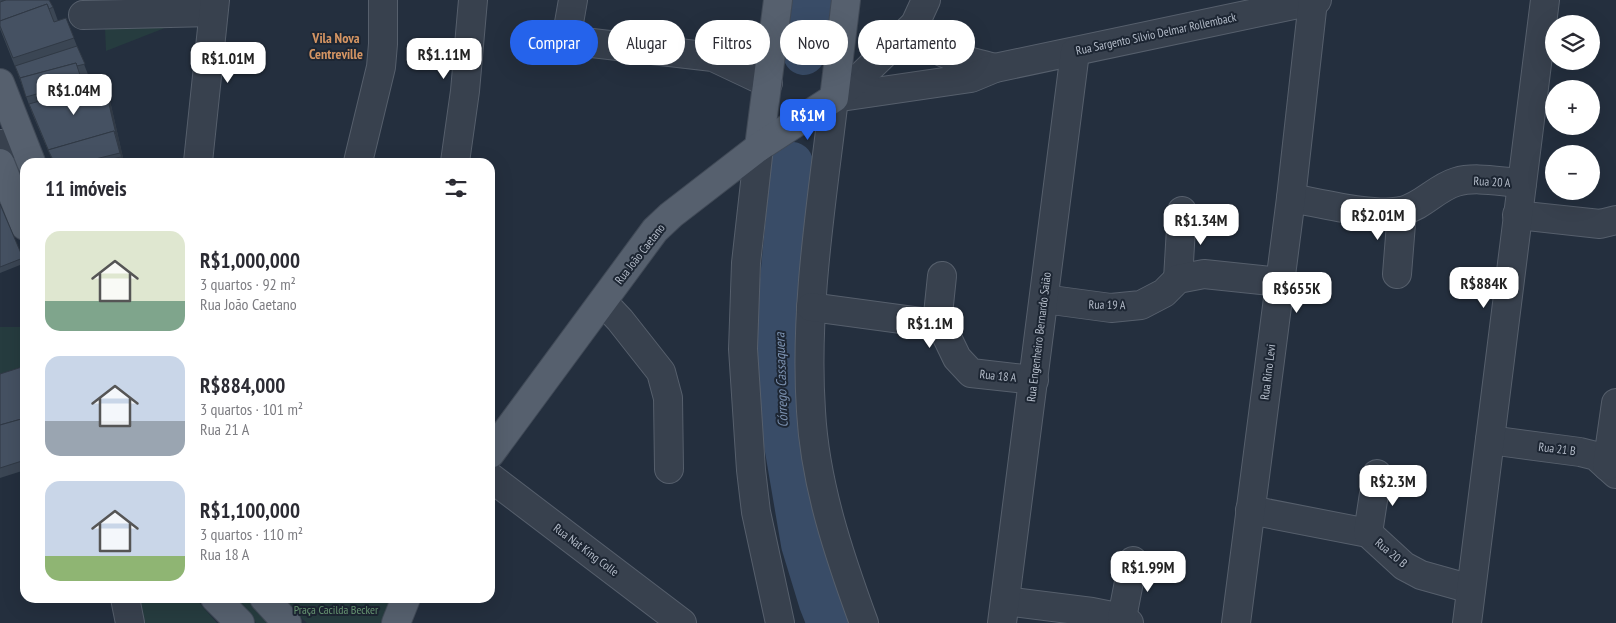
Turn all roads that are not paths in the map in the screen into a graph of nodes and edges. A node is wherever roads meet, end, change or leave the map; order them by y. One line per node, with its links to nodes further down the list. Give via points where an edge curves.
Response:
1 (383, 0): 19 (street, via 381,67)
2 (473, 0): 20 (street)
3 (573, 0): 14 (street, via 566,40 713,57)
4 (778, 0): 14 (main road)
5 (846, 0): 15 (main road)
6 (1315, 0): 11 (street, Rua Sargento Silvio Delmar Rollemback); 23 (street, Rua Rino Levi)
7 (1545, 0): 22 (street)
8 (214, 6): 10 (street); 18 (street)
9 (921, 12): 12 (street, Rua Sargento Silvio Delmar Rollemback, via 920,34 926,42 938,51); 15 (street, via 858,79)
10 (83, 15)
11 (1074, 52): 12 (street, Rua Sargento Silvio Delmar Rollemback); 33 (street, Rua Engenheiro Bernardo Saião)
12 (995, 68): 15 (street, Rua Sargento Silvio Delmar Rollemback, via 971,78)
13 (0, 83): 17 (main road)
14 (768, 83): 16 (main road)
15 (834, 98): 16 (main road, Rua João Caetano); 35 (street)
16 (760, 147): 34 (main road, Rua João Caetano, via 655,230); 56 (street, via 746,264 743,350 756,512)
17 (18, 150)
18 (198, 158)
19 (359, 158)
20 (456, 158)
21 (0, 163): 26 (main road)
22 (1522, 183): 25 (street, Rua 20 A, via 1456,182 1418,206); 27 (street)
23 (1291, 198): 25 (street, Rua 20 A, via 1352,209 1388,213); 32 (street, Rua Rino Levi)
24 (1182, 211): 31 (street)
25 (1402, 211): 29 (street)
26 (20, 213)
27 (1518, 216): 28 (street, via 1600,224); 39 (street)
28 (1616, 220)
29 (1397, 274)
30 (942, 276): 36 (street)
31 (1178, 279): 32 (street, via 1204,274); 33 (street, Rua 19 A, via 1164,294 1141,305 1112,308)
32 (1280, 282): 45 (street, Rua Rino Levi)
33 (1044, 299): 37 (street, Rua Engenheiro Bernardo Saião)
34 (603, 302): 40 (main road, Rua João Caetano); 41 (street, via 661,372 668,398)
35 (811, 306): 36 (street); 63 (street, via 811,412 817,458 830,523)
36 (937, 324): 37 (street, Rua 18 A, via 957,358 971,373)
37 (1034, 380): 54 (street, Rua Engenheiro Bernardo Saião)
38 (1616, 403): 42 (street)
39 (1490, 440): 42 (street, Rua 21 B, via 1580,452 1596,456); 48 (street)
40 (495, 447)
41 (669, 469)
42 (1612, 470)
43 (1377, 474): 46 (street)
44 (495, 481): 62 (street, Rua Nat King Colle)
45 (1250, 510): 46 (street, Rua 20 B); 64 (street, Rua Rino Levi)
46 (1368, 534): 48 (street, Rua 20 B, via 1404,566 1421,575)
47 (1133, 561): 55 (street)
48 (1471, 589): 65 (street)
49 (126, 603): 57 (street)
50 (220, 603): 58 (main road)
51 (269, 603): 59 (main road)
52 (404, 603): 60 (main road)
53 (411, 603): 61 (main road)
54 (1004, 612): 55 (street)
55 (1126, 620)
56 (776, 622)
57 (130, 623)
58 (240, 623)
59 (287, 623)
60 (396, 623)
61 (410, 623)
62 (682, 623)
63 (864, 623)
64 (1236, 623)
65 (1467, 623)

